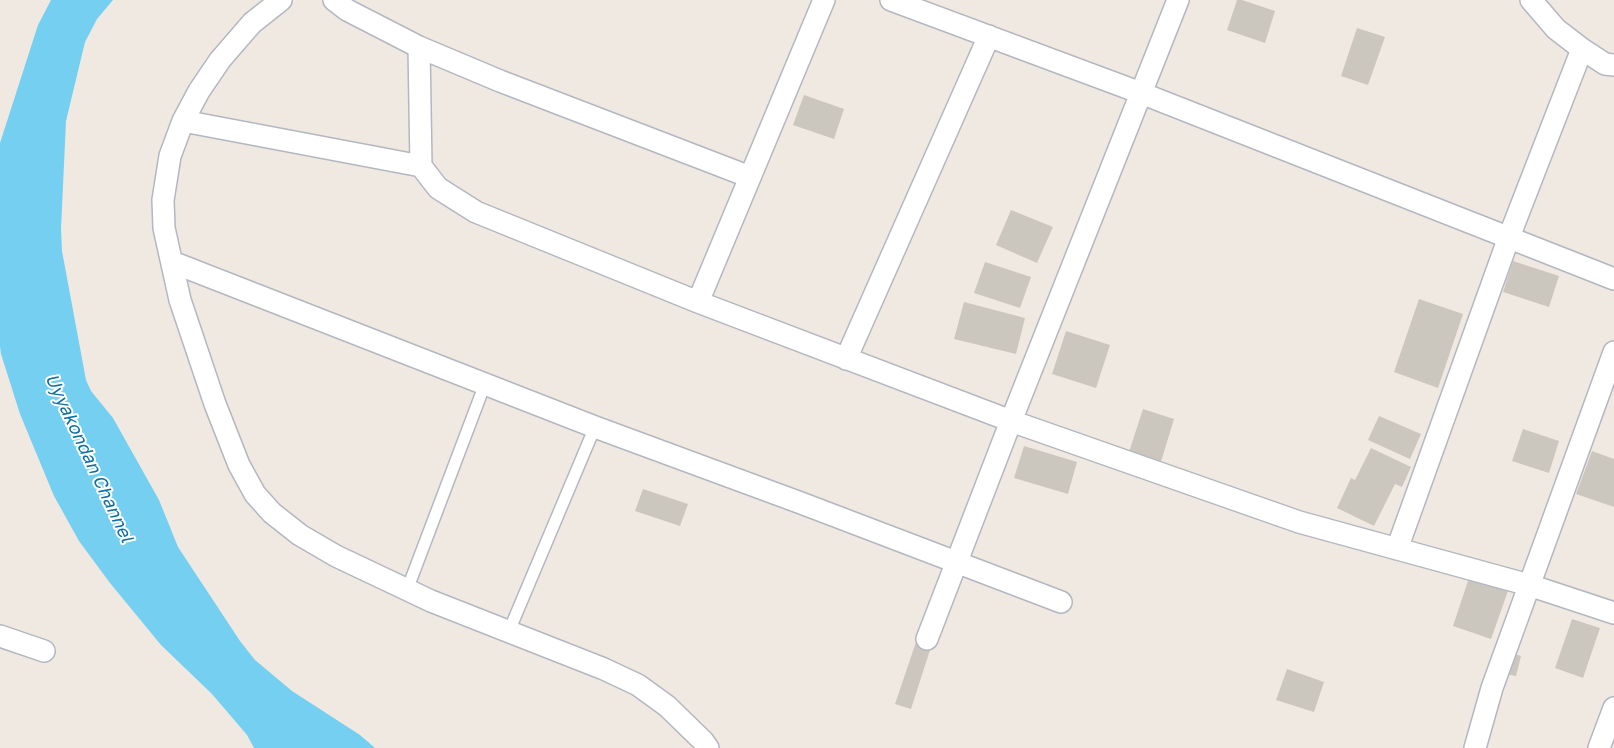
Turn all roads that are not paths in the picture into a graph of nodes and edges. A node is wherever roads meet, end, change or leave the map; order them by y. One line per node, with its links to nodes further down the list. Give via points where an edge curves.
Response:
1 (281, 0): 12 (street, via 252,23 220,60)
2 (334, 0): 8 (street)
3 (824, 0): 14 (street)
4 (891, 0): 7 (street)
5 (1178, 0): 11 (street)
6 (1531, 0): 9 (street, via 1556,29)
7 (989, 36): 11 (street); 20 (street)
8 (419, 47): 13 (street); 14 (street)
9 (1582, 48): 10 (street, via 1605,64); 15 (street)
10 (1614, 65)
11 (1141, 93): 15 (street); 22 (street)
12 (183, 121): 13 (street); 16 (street, via 170,156 163,200 164,228)
13 (421, 166): 18 (street, via 438,188 476,212)
14 (750, 177): 18 (street)
15 (1509, 237): 17 (street); 24 (street)
16 (172, 262): 21 (street); 27 (street, via 180,300 214,404 255,494 272,513 300,535)
17 (1614, 279)
18 (698, 302): 20 (street)
19 (1614, 352): 26 (street)
20 (846, 358): 22 (street)
21 (485, 384): 23 (street); 27 (lane)
22 (1011, 421): 24 (street, via 1299,522); 25 (street)
23 (594, 427): 25 (street); 30 (lane)
24 (1397, 549): 26 (street)
25 (958, 561): 28 (street); 32 (street)
26 (1529, 585): 29 (street); 36 (street, via 1492,688)
27 (407, 590): 30 (street)
28 (1061, 602)
29 (1614, 613)
30 (509, 631): 35 (street, via 638,684 667,706)
31 (0, 636): 33 (street)
32 (927, 638)
33 (44, 652)
34 (1614, 708): 37 (street)
35 (708, 748)
36 (1475, 748)
37 (1599, 748)

